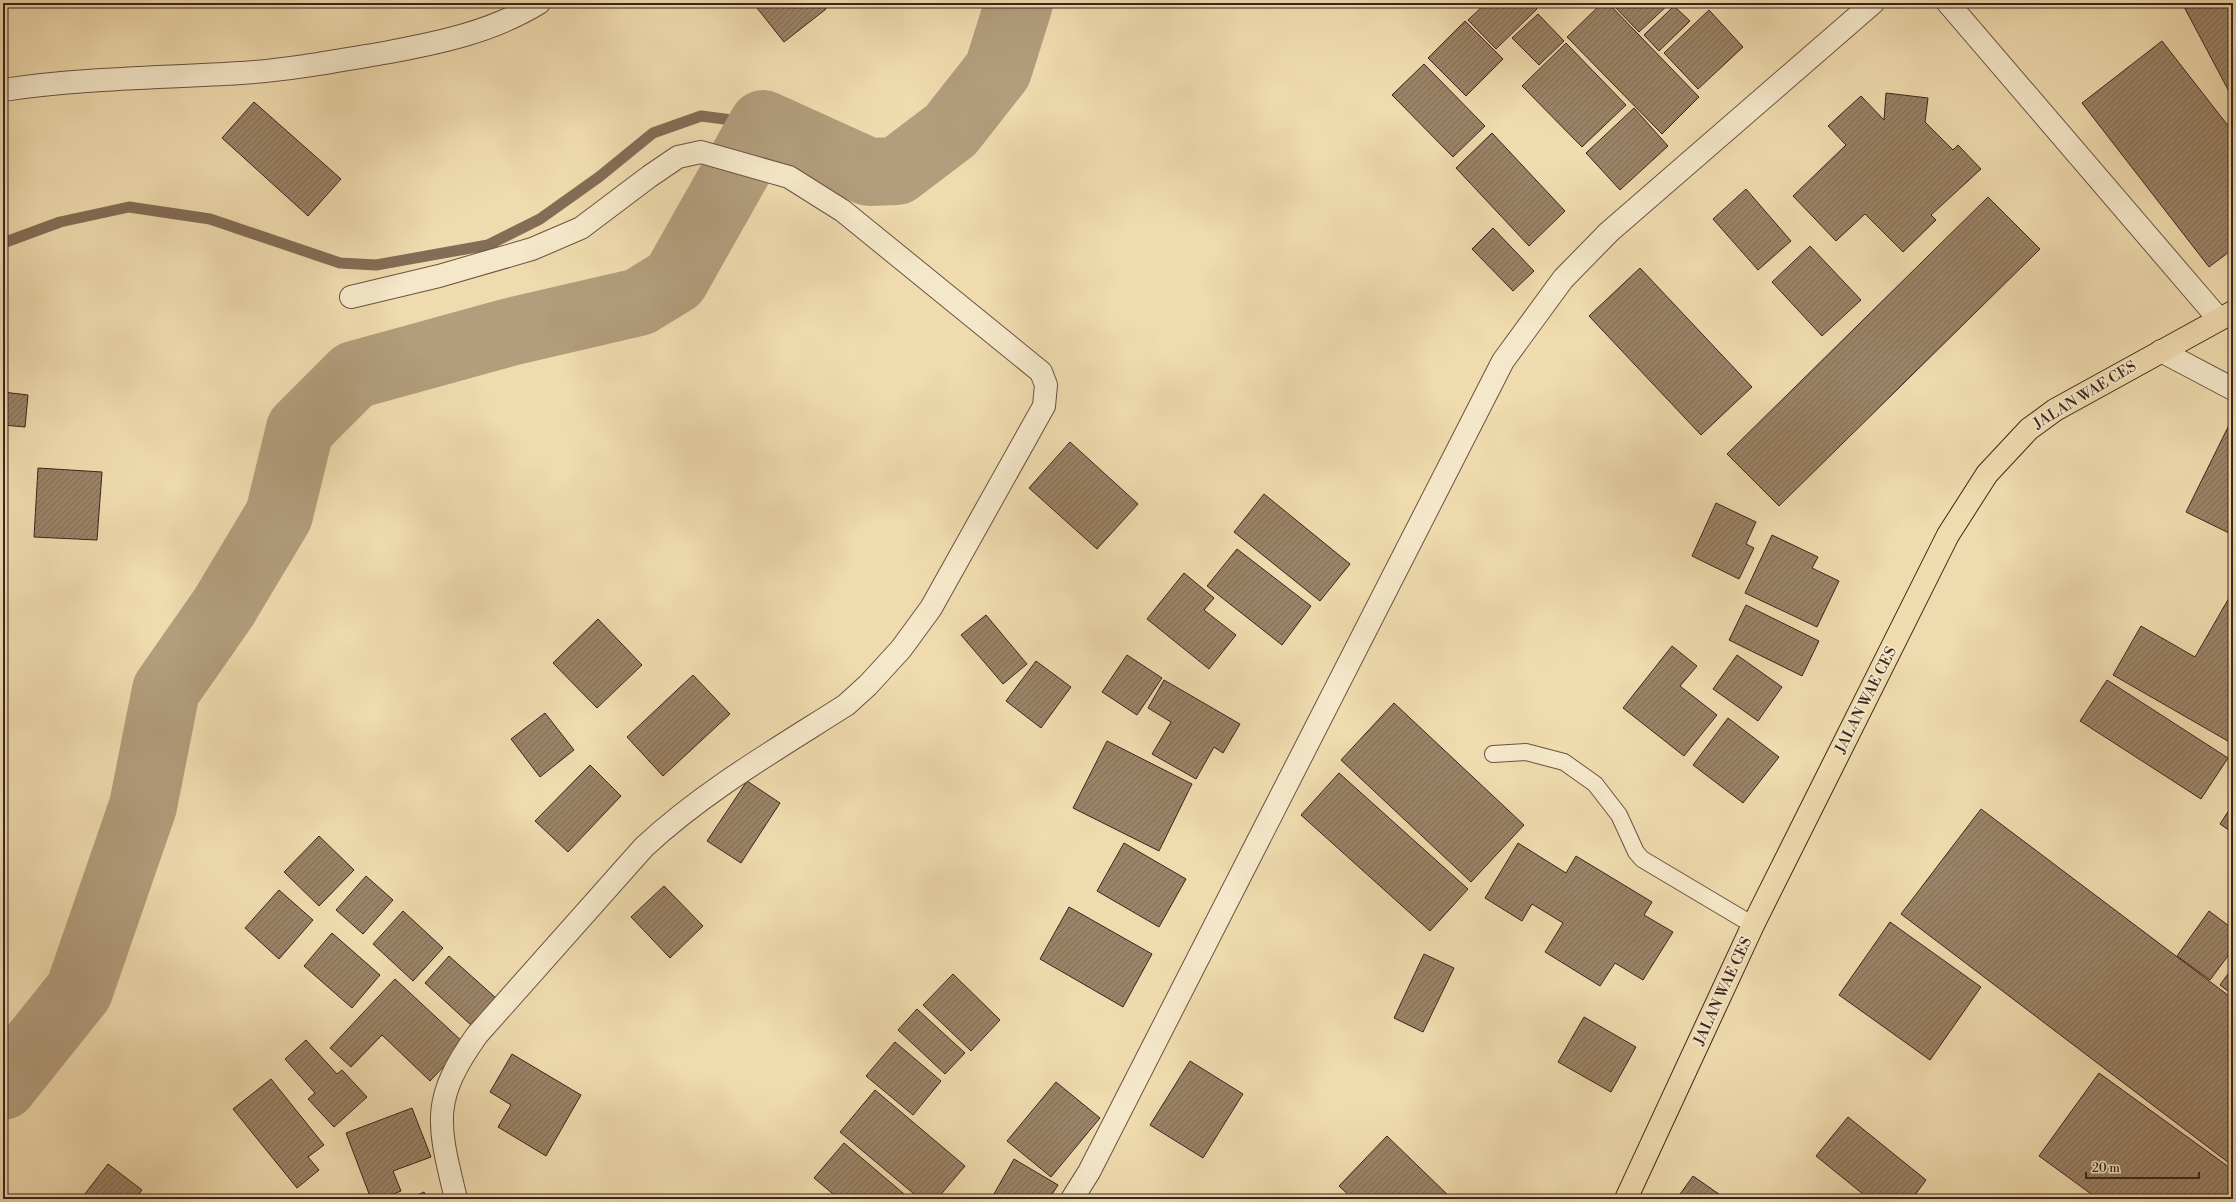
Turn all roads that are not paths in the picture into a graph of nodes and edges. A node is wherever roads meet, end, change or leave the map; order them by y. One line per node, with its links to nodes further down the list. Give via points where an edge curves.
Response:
1 (539, 3): 4 (street, via 491,27 437,44 354,58 242,73 52,82)
2 (1873, 3): 12 (street, via 1609,232 1563,279 1503,361 1089,1172)
3 (1948, 3): 6 (street)
4 (3, 90)
5 (351, 297): 11 (street, via 438,276 532,249 581,228 678,157 700,152 789,177 843,211 1041,372 1046,385 1044,406 931,608 901,649 846,705 698,802 672,821 644,847 477,1035 458,1061 444,1095 442,1113 443,1146)
6 (2226, 315): 7 (highway, JALAN WAE CES)
7 (2161, 351): 8 (street); 10 (highway, JALAN WAE CES, via 2055,410 2029,429 1987,474 1948,536)
8 (2233, 389)
9 (1493, 754): 10 (lane, via 1526,752 1564,762 1595,784 1619,815 1636,852 1642,859)
10 (1753, 925): 13 (highway, JALAN WAE CES)
11 (456, 1199)
12 (1072, 1199)
13 (1626, 1199)

